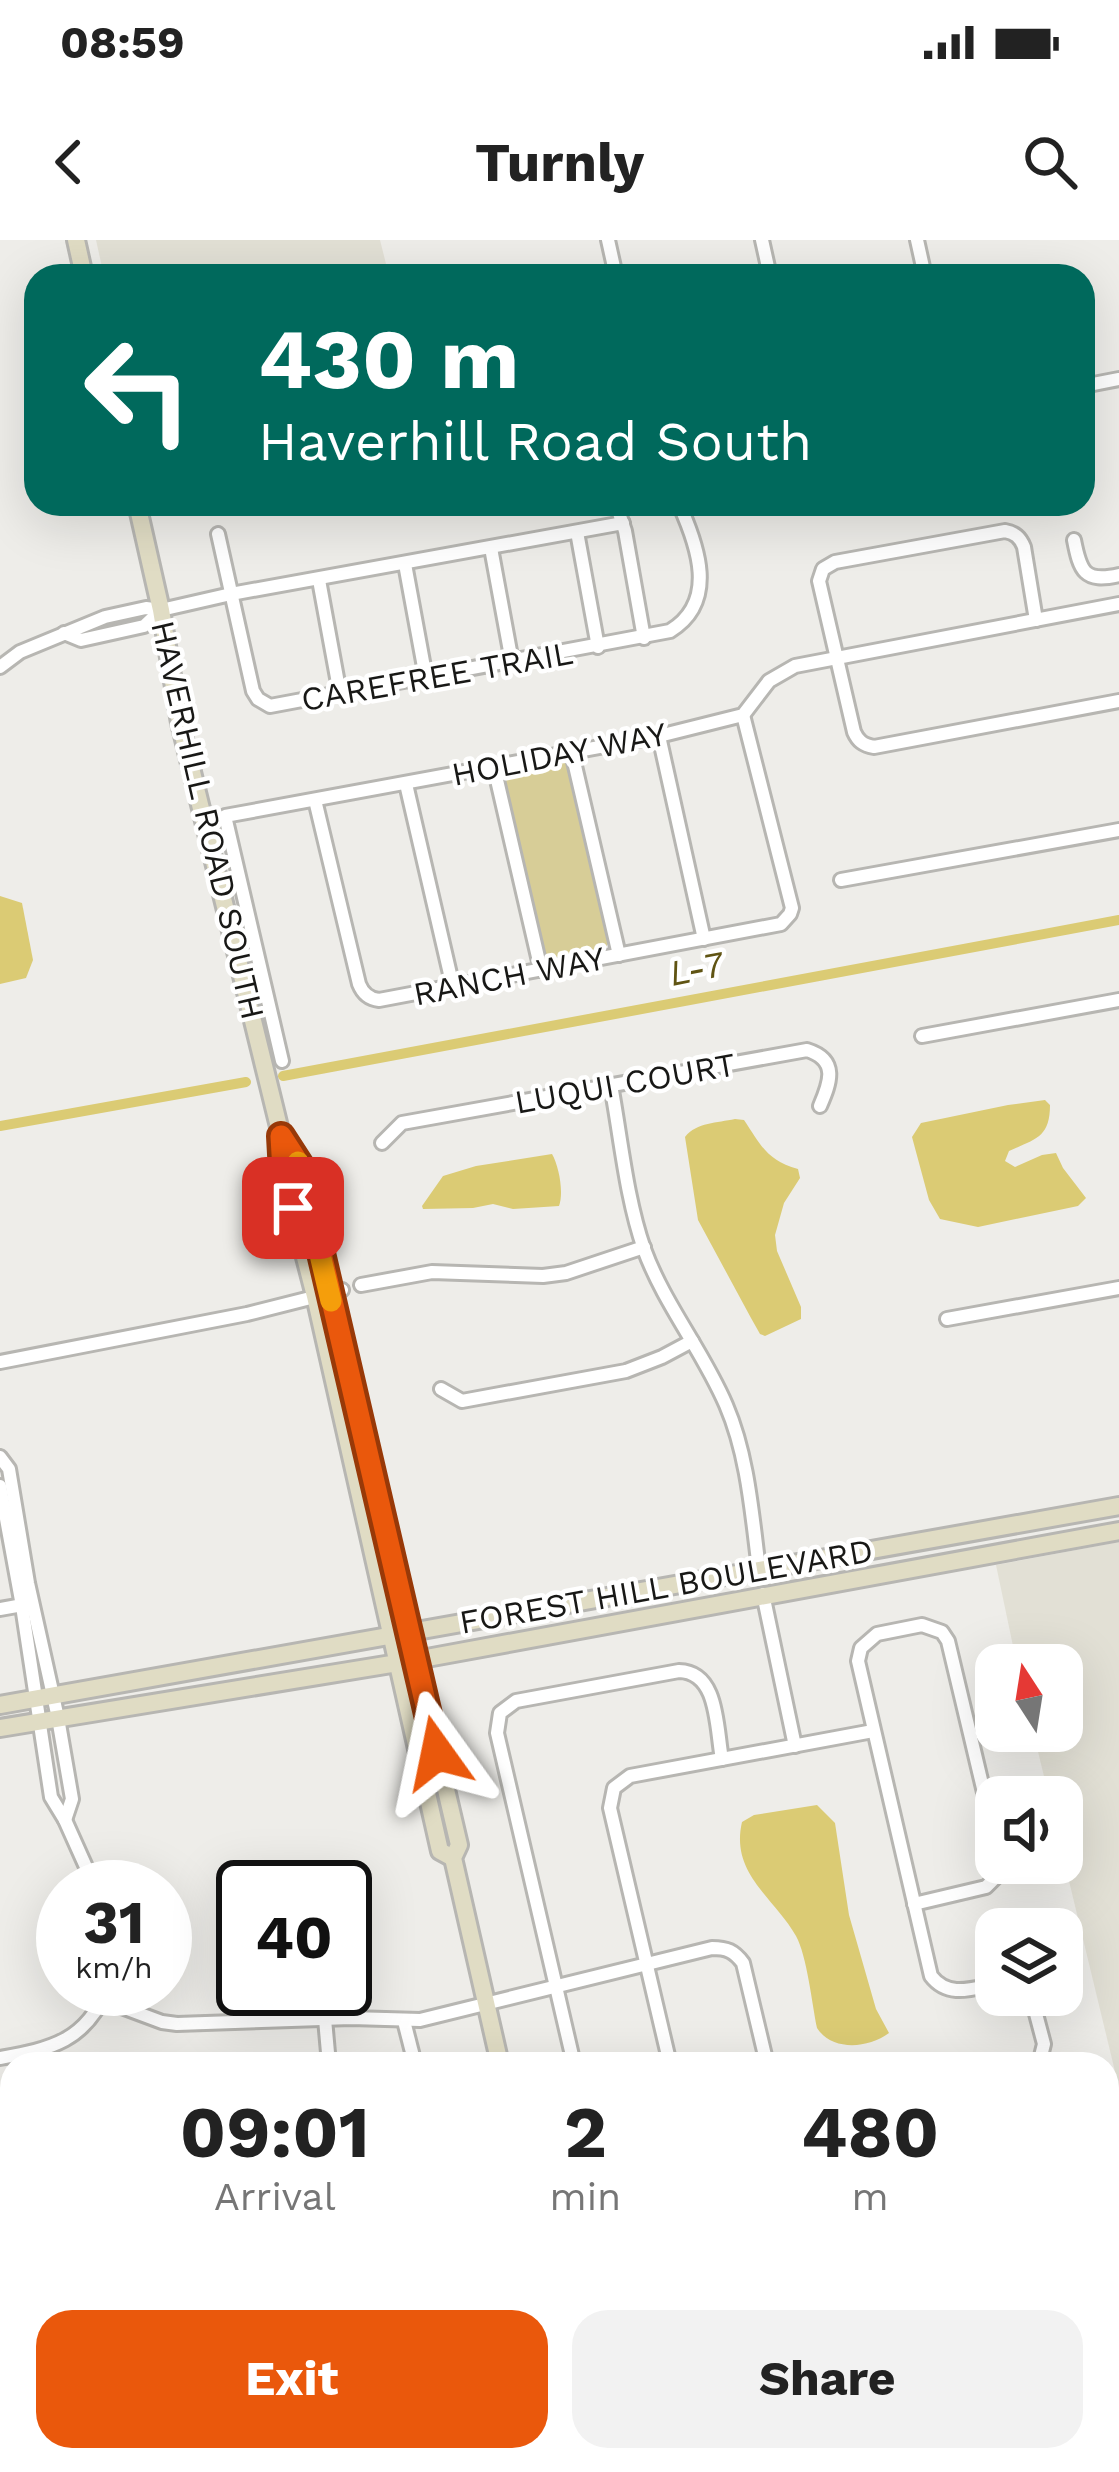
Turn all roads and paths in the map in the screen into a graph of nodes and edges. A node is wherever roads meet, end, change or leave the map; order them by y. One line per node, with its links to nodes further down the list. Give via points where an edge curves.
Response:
1 (140, 516): 14 (main road, HAVERHILL ROAD SOUTH)
2 (620, 516): 4 (street)
3 (685, 516): 16 (street, CAREFREE TRAIL, via 697,549 698,600 676,628)
4 (622, 523): 5 (street); 16 (street)
5 (577, 532): 8 (street); 17 (street)
6 (218, 534): 12 (street, CAREFREE TRAIL)
7 (1074, 540): 10 (street, via 1085,573)
8 (491, 548): 9 (street); 19 (street)
9 (405, 564): 11 (street); 21 (street)
10 (1119, 575)
11 (319, 580): 12 (street); 22 (street)
12 (231, 594): 14 (street); 22 (street, CAREFREE TRAIL, via 258,699 270,706)
13 (1119, 604): 15 (street)
14 (161, 610): 20 (street, via 105,617); 45 (main road, HAVERHILL ROAD SOUTH, via 180,723 281,1136 301,1167)
15 (1036, 620): 18 (street); 18 (street, via 1024,547 1011,532 835,562 818,581)
16 (644, 638): 17 (street, CAREFREE TRAIL)
17 (598, 646): 19 (street, CAREFREE TRAIL)
18 (835, 657): 23 (street, via 854,732 867,746); 24 (street, via 781,672)
19 (512, 662): 21 (street, CAREFREE TRAIL)
20 (0, 667)
21 (426, 678): 22 (street, CAREFREE TRAIL)
22 (340, 694)
23 (1119, 701)
24 (743, 716): 25 (street, HOLIDAY WAY); 32 (street, RANCH WAY, via 790,914 781,923)
25 (658, 736): 26 (street, HOLIDAY WAY); 32 (street)
26 (572, 753): 27 (street, HOLIDAY WAY); 33 (street)
27 (494, 767): 28 (street, HOLIDAY WAY); 34 (street)
28 (406, 784): 29 (street, HOLIDAY WAY); 35 (street)
29 (315, 800): 35 (street, RANCH WAY, via 366,996); 38 (street, HOLIDAY WAY, via 225,816)
30 (1119, 830): 31 (street)
31 (841, 880)
32 (704, 939): 33 (street, RANCH WAY)
33 (619, 955): 34 (street, RANCH WAY)
34 (541, 970): 35 (street, RANCH WAY)
35 (453, 986)
36 (1119, 1000): 37 (street)
37 (922, 1036)
38 (282, 1061)
39 (611, 1085): 40 (street, LUQUI COURT, via 807,1050 825,1061 831,1081); 41 (street, LUQUI COURT, via 402,1124); 42 (street)
40 (820, 1106)
41 (382, 1143)
42 (644, 1247): 43 (street, via 566,1273 432,1272); 47 (street)
43 (361, 1285)
44 (1119, 1288): 46 (street)
45 (328, 1293): 48 (street); 63 (main road, HAVERHILL ROAD SOUTH)
46 (947, 1319)
47 (692, 1341): 49 (street, via 626,1370 462,1401); 58 (street, via 737,1435)
48 (0, 1362)
49 (441, 1389)
50 (0, 1457): 60 (street, via 9,1469)
51 (0, 1486): 60 (street)
52 (1119, 1507): 53 (main road, FOREST HILL BOULEVARD); 55 (main road)
53 (1088, 1511): 56 (main road); 57 (main road, FOREST HILL BOULEVARD)
54 (1119, 1531): 55 (main road, FOREST HILL BOULEVARD)
55 (1096, 1535): 56 (main road, FOREST HILL BOULEVARD)
56 (1060, 1541): 59 (main road, FOREST HILL BOULEVARD)
57 (814, 1559): 58 (main road, FOREST HILL BOULEVARD); 59 (main road, via 786,1571)
58 (759, 1568): 61 (main road, via 746,1585); 63 (main road, FOREST HILL BOULEVARD)
59 (764, 1594): 61 (main road, FOREST HILL BOULEVARD); 70 (street)
60 (27, 1604): 62 (street); 65 (street)
61 (708, 1605): 64 (main road, FOREST HILL BOULEVARD)
62 (0, 1609)
63 (401, 1634): 64 (main road, HAVERHILL ROAD SOUTH); 65 (main road, FOREST HILL BOULEVARD)
64 (407, 1661): 67 (main road, FOREST HILL BOULEVARD); 80 (main road, HAVERHILL ROAD SOUTH, via 440,1851 453,1858)
65 (44, 1697): 66 (main road, FOREST HILL BOULEVARD); 67 (street)
66 (0, 1705)
67 (49, 1719): 68 (main road, FOREST HILL BOULEVARD); 73 (street, via 51,1797); 73 (street, via 72,1799)
68 (0, 1728)
69 (873, 1731): 70 (street); 72 (street, via 861,1648 877,1634 922,1625 942,1632); 76 (street)
70 (795, 1746): 71 (street)
71 (722, 1759): 77 (street, via 630,1776 611,1794); 79 (street, via 708,1685 692,1672 516,1701 500,1713 496,1733)
72 (980, 1776)
73 (65, 1820): 74 (street)
74 (82, 1860)
75 (988, 1884): 76 (street)
76 (914, 1904): 78 (street, via 934,1982 952,1991)
77 (647, 1965): 79 (street); 91 (street); 92 (street, via 712,1948 736,1953)
78 (975, 1987)
79 (556, 1988): 80 (street); 90 (street)
80 (487, 2004): 85 (street); 89 (main road, HAVERHILL ROAD SOUTH)
81 (92, 2016): 86 (street, via 61,2043)
82 (150, 2016): 84 (street, via 177,2024)
83 (1037, 2016): 93 (street)
84 (325, 2019): 85 (street); 87 (street)
85 (404, 2021): 88 (street)
86 (32, 2052)
87 (328, 2052)
88 (412, 2052)
89 (497, 2052)
90 (571, 2052)
91 (667, 2052)
92 (764, 2052)
93 (1042, 2052)

